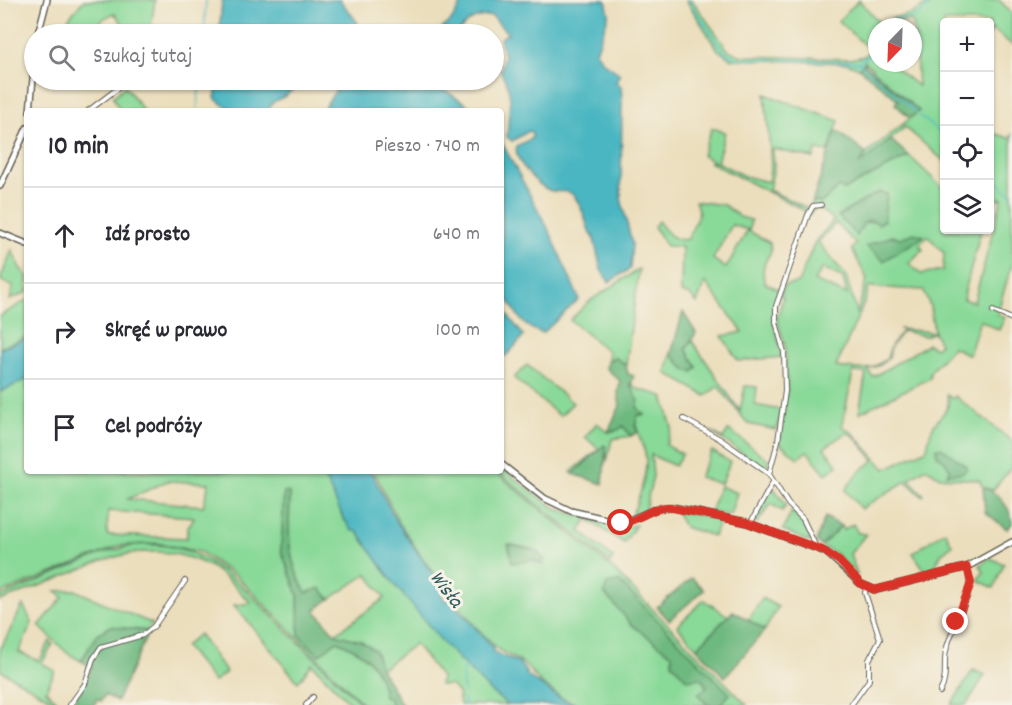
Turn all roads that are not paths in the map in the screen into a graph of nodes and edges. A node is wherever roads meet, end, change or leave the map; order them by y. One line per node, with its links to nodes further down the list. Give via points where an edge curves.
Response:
1 (47, 0): 2 (street)
2 (41, 24)
3 (32, 90): 5 (street)
4 (116, 90): 6 (street)
5 (30, 108)
6 (92, 108)
7 (24, 135): 8 (street)
8 (0, 186)
9 (821, 206): 16 (street, via 813,206 808,215 776,306 775,320 784,352 785,391)
10 (0, 232): 11 (street)
11 (24, 243)
12 (993, 311): 13 (street)
13 (1012, 319)
14 (684, 419): 16 (street)
15 (504, 466): 18 (street, via 551,503 606,521 626,523 668,507)
16 (769, 474): 17 (street)
17 (773, 482): 18 (street); 20 (street, via 803,519)
18 (750, 524): 20 (street)
19 (1012, 542): 21 (street)
20 (816, 548): 23 (street, via 835,557)
21 (967, 567): 23 (street, via 888,588); 24 (street, via 971,583 945,652 946,677)
22 (185, 581): 26 (street, via 154,626 143,635 101,647 85,684)
23 (866, 587): 28 (street, via 880,639 868,660 868,680)
24 (940, 692)
25 (313, 697): 27 (street)
26 (70, 705)
27 (306, 705)
28 (850, 705)

